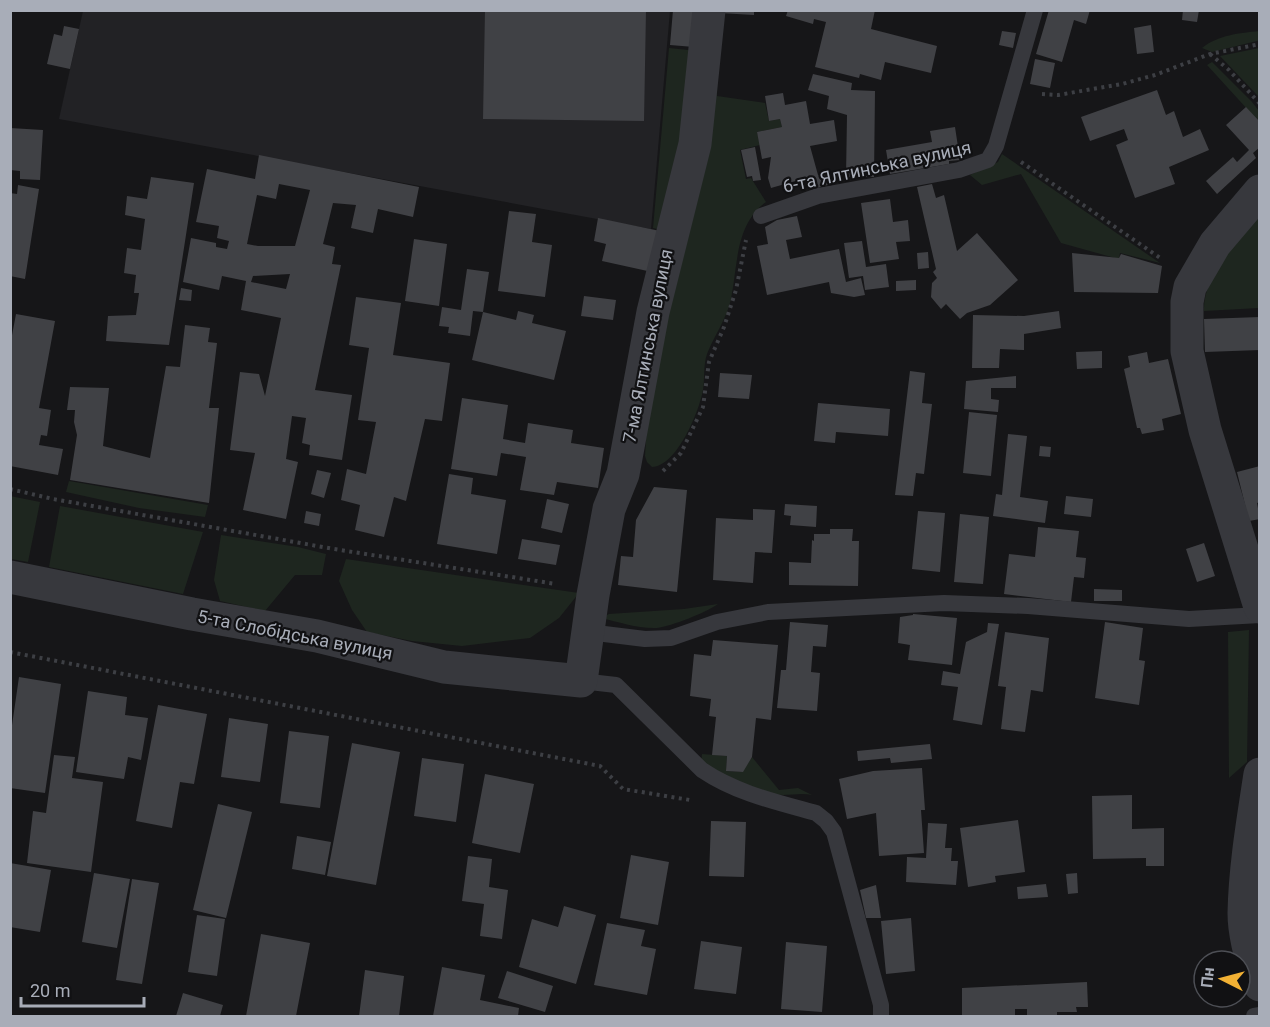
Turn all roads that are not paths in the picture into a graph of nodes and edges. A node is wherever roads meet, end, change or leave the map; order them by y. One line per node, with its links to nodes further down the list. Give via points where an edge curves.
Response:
1 (709, 10): 8 (street, 7-ма Ялтинська вулиця, via 694,144 653,312 623,474 609,509)
2 (1035, 10): 4 (lane, 6-та Ялтинська вулиця, via 993,155 982,164 818,196)
3 (1260, 191): 6 (street, via 1215,244 1190,287 1187,302 1187,351 1205,430)
4 (761, 216)
5 (10, 577): 9 (street, 5-та Слобідська вулиця, via 317,636 444,667)
6 (1260, 607)
7 (1260, 615): 8 (lane, via 1189,619 944,603 768,612 717,622 671,638)
8 (588, 632): 9 (street, 7-ма Ялтинська вулиця)
9 (581, 681): 13 (lane, via 616,685 718,781 816,813 826,821 834,832 846,872)
10 (1260, 774): 11 (street, via 1249,841 1244,915 1252,964)
11 (1260, 985)
12 (1260, 1015): 14 (lane)
13 (881, 1017)
14 (1254, 1017)

